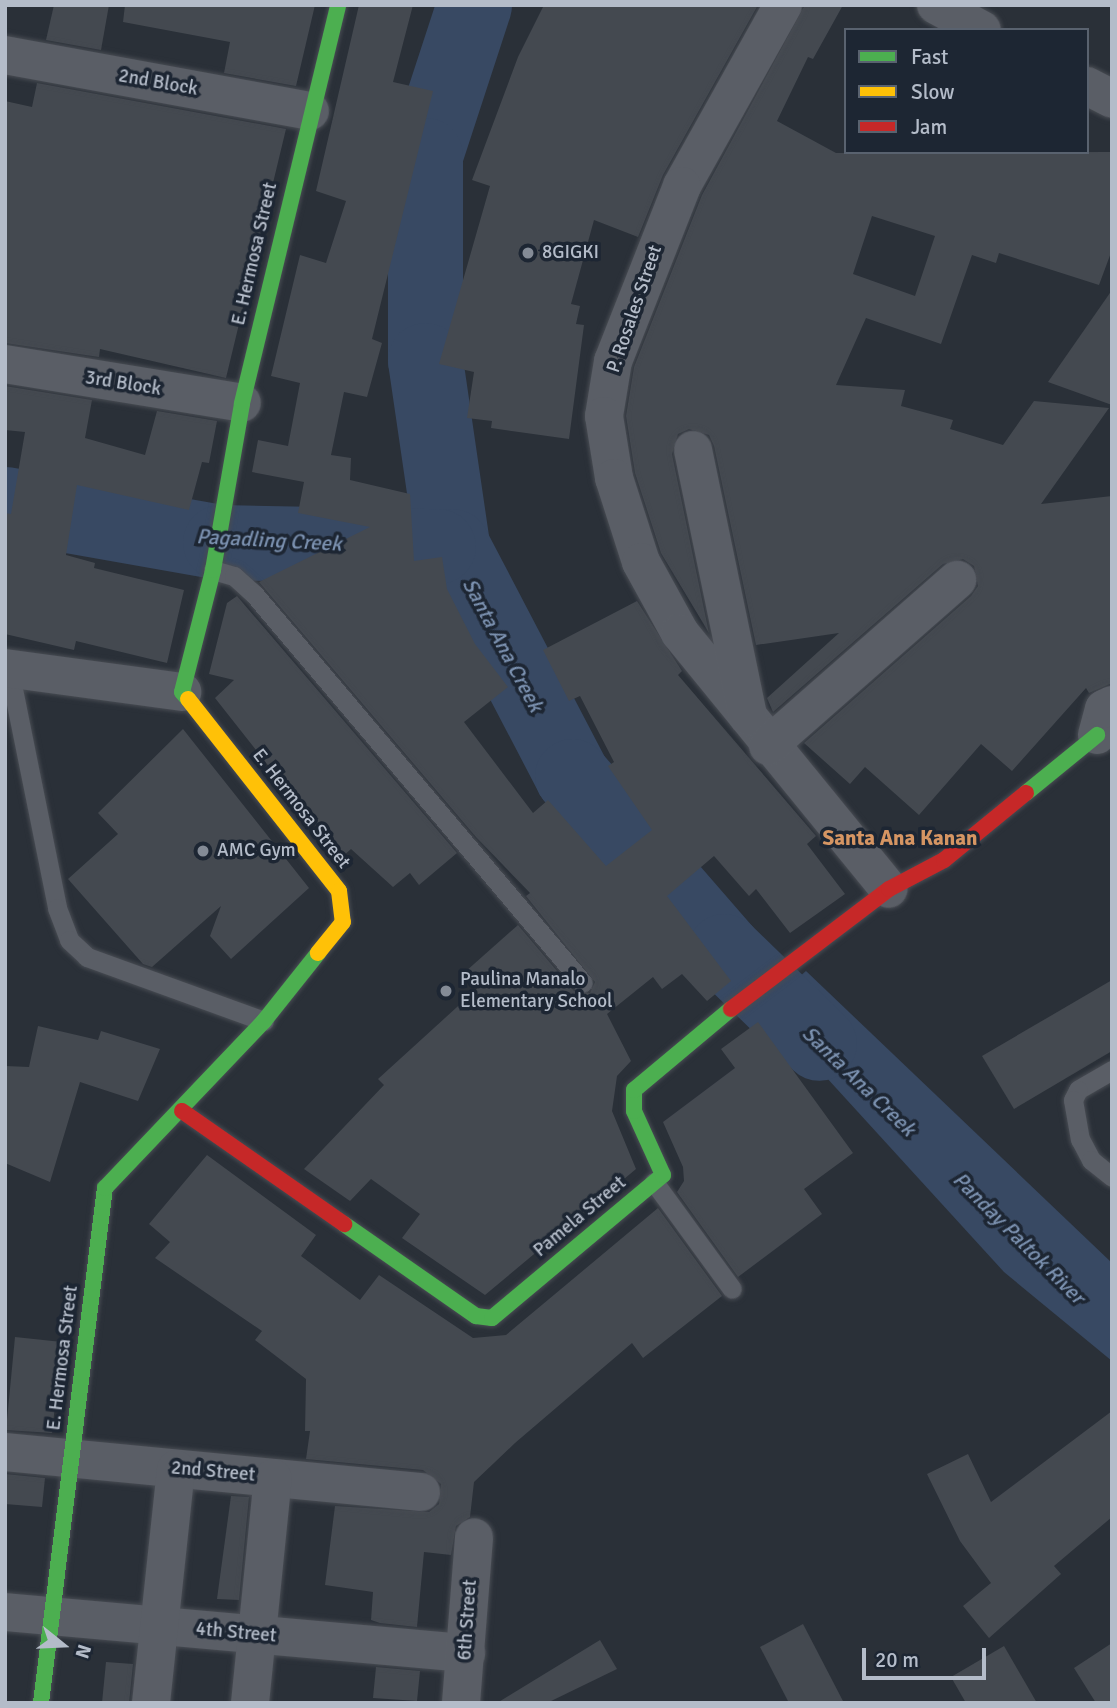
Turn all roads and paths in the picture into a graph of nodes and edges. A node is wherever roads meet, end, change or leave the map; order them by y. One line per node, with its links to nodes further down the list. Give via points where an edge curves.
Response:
1 (338, 5): 8 (street, E. Hermosa Street)
2 (783, 5): 17 (street, P. Rosales Street, via 682,186 613,361 604,416 614,478 642,562 680,633)
3 (936, 5): 4 (street)
4 (978, 28)
5 (5, 55): 8 (street, 2nd Block)
6 (1089, 87): 7 (street)
7 (1112, 99)
8 (310, 111): 10 (street, E. Hermosa Street)
9 (5, 365): 10 (street, 3rd Block)
10 (242, 403): 12 (street, E. Hermosa Street)
11 (693, 450): 17 (street)
12 (214, 564): 15 (street, E. Hermosa Street); 19 (lane, via 254,594)
13 (957, 580): 17 (street)
14 (7, 669): 15 (street); 20 (lane, via 57,908 69,940 87,957)
15 (182, 692): 20 (street, E. Hermosa Street, via 340,891 344,908 337,933)
16 (1107, 723): 18 (street, Pamela Street, via 944,860)
17 (759, 736): 18 (street, P. Rosales Street)
18 (889, 889): 24 (street, Pamela Street, via 799,954 634,1090 634,1111 665,1170)
19 (583, 983)
20 (264, 1021): 22 (street, E. Hermosa Street)
21 (1112, 1070): 23 (lane, via 1078,1090 1073,1100 1080,1139 1091,1160)
22 (182, 1111): 24 (street, Pamela Street, via 486,1319); 27 (street, E. Hermosa Street, via 105,1188)
23 (1112, 1177)
24 (654, 1182): 25 (lane)
25 (732, 1290)
26 (5, 1452): 27 (street, 2nd Street)
27 (72, 1460): 28 (street, 2nd Street); 33 (street, E. Hermosa Street)
28 (176, 1469): 29 (street, 2nd Street); 34 (street)
29 (273, 1478): 30 (street, 2nd Street); 35 (street)
30 (421, 1492)
31 (474, 1538): 36 (street, 6th Street)
32 (5, 1612): 33 (street, 4th Street)
33 (52, 1618): 34 (street, 4th Street); 37 (street, E. Hermosa Street)
34 (158, 1626): 35 (street, 4th Street); 38 (street)
35 (257, 1635): 36 (street, 4th Street); 39 (street)
36 (466, 1653): 40 (street, 6th Street)
37 (41, 1703)
38 (151, 1703)
39 (250, 1703)
40 (461, 1703)

